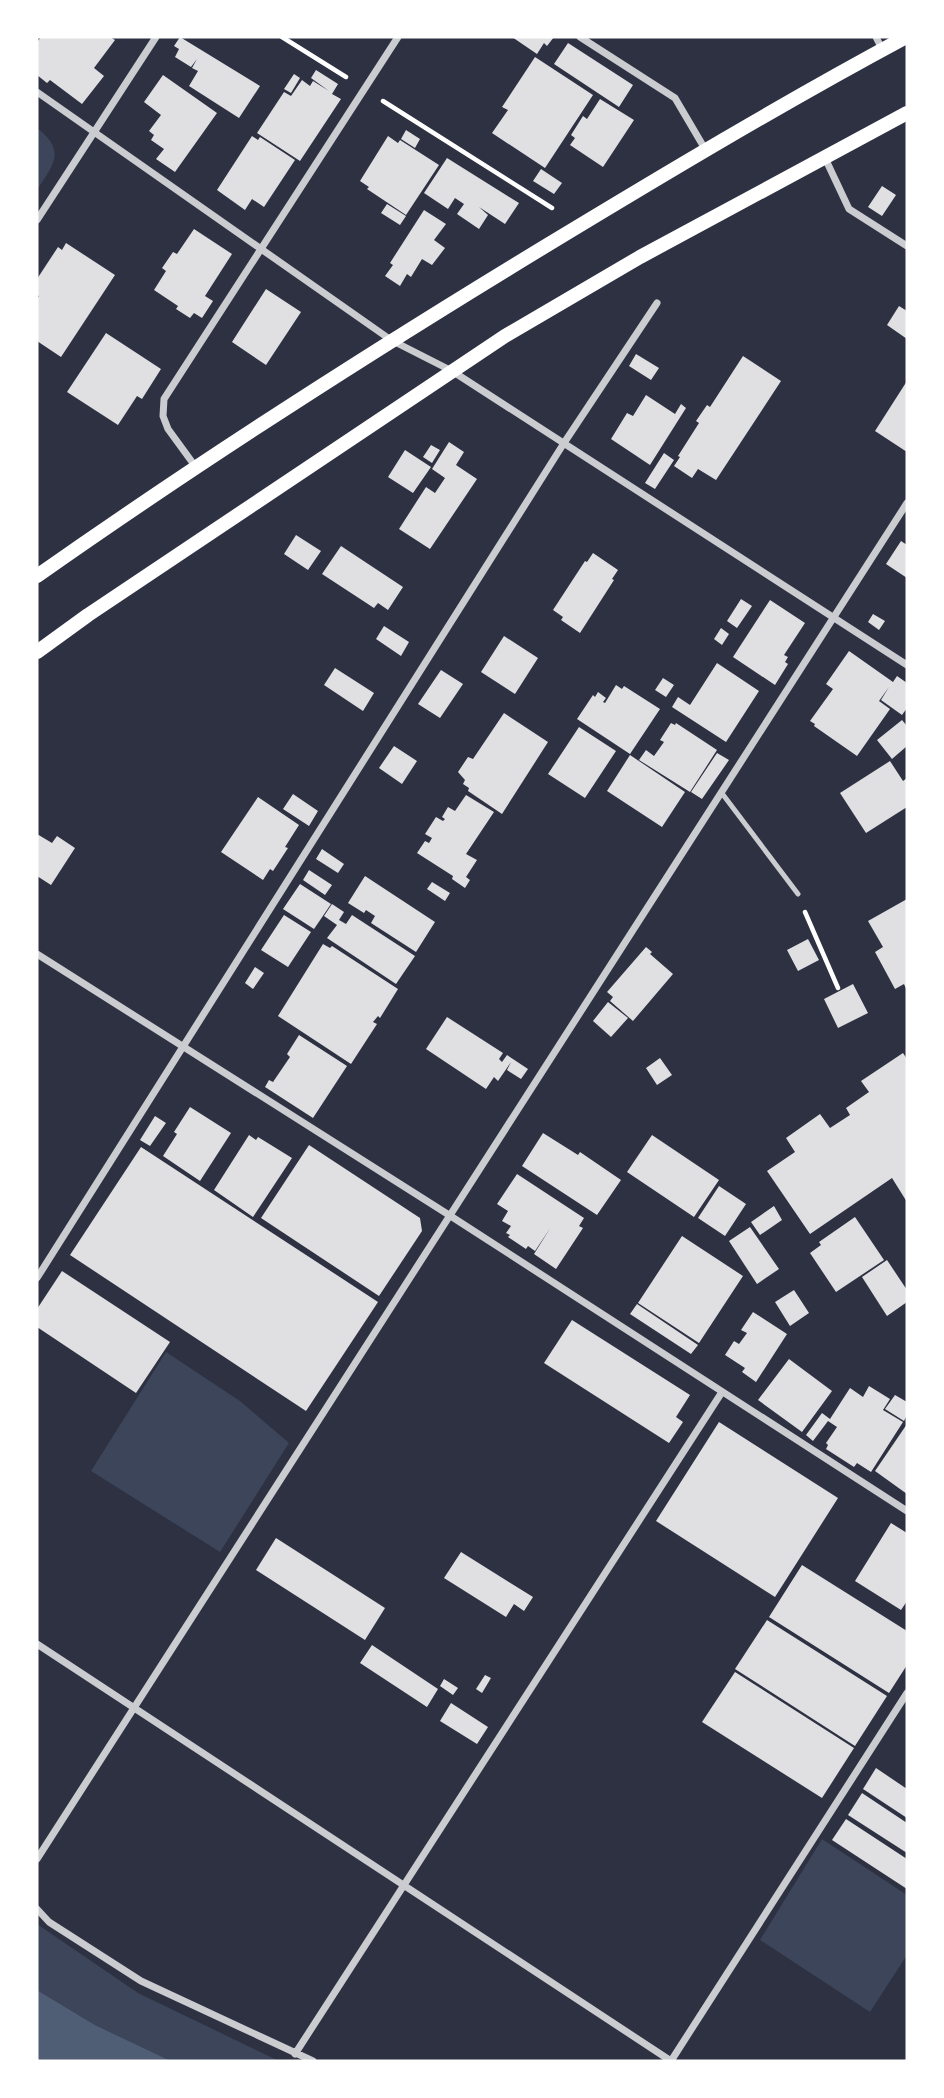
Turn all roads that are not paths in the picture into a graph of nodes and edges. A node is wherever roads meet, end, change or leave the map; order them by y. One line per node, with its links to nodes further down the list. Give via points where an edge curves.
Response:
1 (156, 37): 8 (street)
2 (398, 37): 13 (street)
3 (580, 37): 9 (street, via 675,98)
4 (906, 37): 5 (main road)
5 (879, 43): 9 (main road)
6 (37, 92): 8 (street)
7 (907, 113): 10 (main road)
8 (94, 132): 11 (street); 13 (street)
9 (705, 149): 15 (main road)
10 (825, 157): 12 (street, via 849,209); 16 (main road, via 640,257)
11 (37, 220)
12 (907, 246)
13 (262, 250): 15 (street); 18 (street, via 164,399 168,429)
14 (657, 303): 17 (street)
15 (391, 340): 16 (street); 18 (main road)
16 (452, 371): 17 (street); 22 (main road)
17 (564, 443): 21 (street); 27 (street)
18 (195, 466): 20 (main road)
19 (907, 503): 21 (street)
20 (37, 576)
21 (833, 617): 23 (street); 24 (street)
22 (37, 652)
23 (907, 665)
24 (720, 792): 25 (lane); 28 (street)
25 (798, 894)
26 (37, 954): 27 (street)
27 (183, 1046): 28 (street); 29 (street)
28 (449, 1215): 30 (street); 34 (street)
29 (37, 1278)
30 (722, 1392): 31 (street); 36 (street)
31 (907, 1511)
32 (37, 1644): 34 (street)
33 (907, 1693): 40 (street)
34 (134, 1707): 35 (street); 36 (street)
35 (37, 1859)
36 (404, 1885): 38 (street); 40 (street)
37 (37, 1909): 38 (street, via 49,1923 141,1981)
38 (295, 2054): 39 (street)
39 (313, 2061)
40 (671, 2061)

